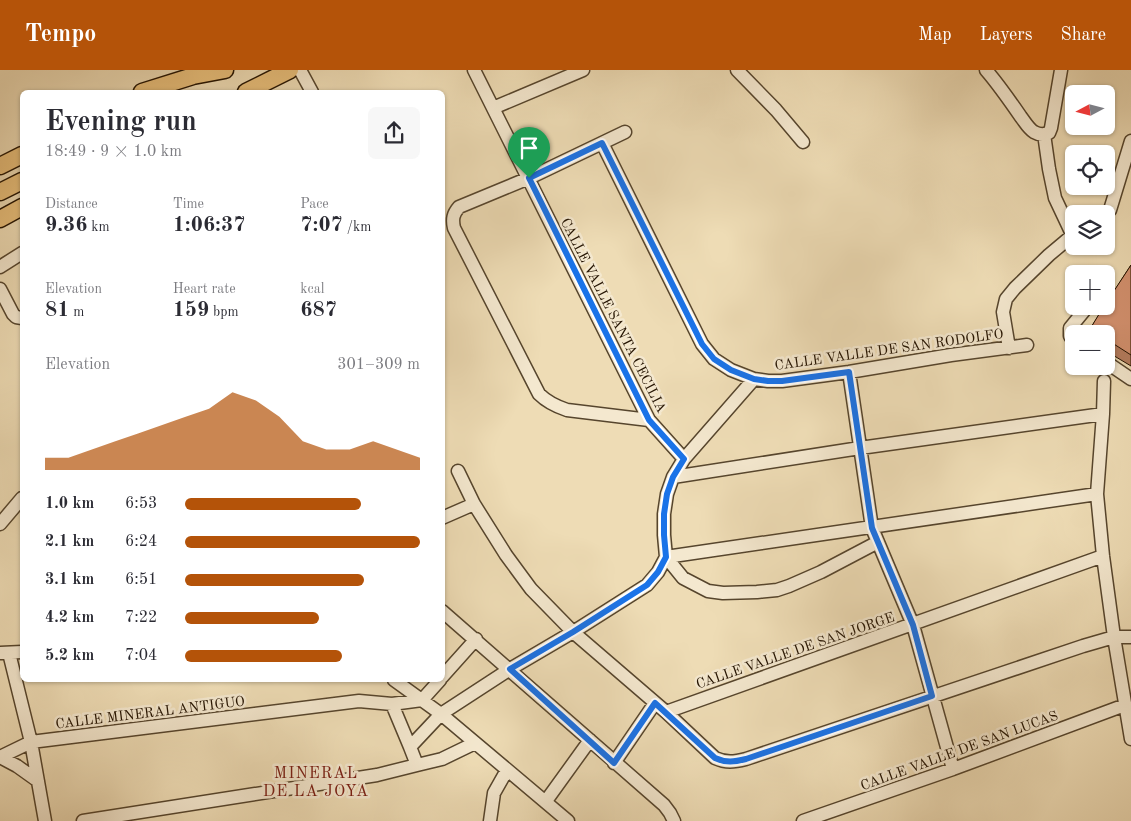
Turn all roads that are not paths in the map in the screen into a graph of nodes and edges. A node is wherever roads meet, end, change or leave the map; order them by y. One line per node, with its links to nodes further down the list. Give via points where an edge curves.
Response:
1 (225, 70): 9 (main road)
2 (290, 70): 10 (main road)
3 (300, 70): 11 (street)
4 (474, 70): 12 (street, CALLE VALLE SANTA CECILIA)
5 (583, 70): 12 (street)
6 (737, 70): 16 (street)
7 (986, 70): 14 (street, via 1028,127)
8 (1061, 70): 14 (street, via 1049,133)
9 (148, 90)
10 (250, 90)
11 (311, 90)
12 (493, 108): 20 (street, CALLE VALLE SANTA CECILIA)
13 (625, 132): 17 (street)
14 (1044, 134): 25 (street, via 1055,198)
15 (1131, 141): 23 (street)
16 (803, 142)
17 (602, 143): 20 (street); 38 (street, CALLE VALLE DE SAN RODOLFO, via 702,344 714,359)
18 (20, 156): 19 (main road)
19 (0, 166)
20 (529, 178): 42 (street, CALLE VALLE SANTA CECILIA); 42 (street, via 459,207 453,216 454,228 546,402 567,410)
21 (20, 182): 22 (main road)
22 (0, 192)
23 (1112, 205)
24 (20, 208): 26 (main road)
25 (1065, 218)
26 (0, 219)
27 (1065, 241): 35 (street, via 1006,299 1003,312)
28 (20, 254): 29 (street)
29 (0, 267)
30 (0, 289): 32 (street, via 13,314)
31 (1081, 315): 33 (street)
32 (20, 318)
33 (1072, 325)
34 (1027, 345): 35 (street, CALLE VALLE DE SAN RODOLFO)
35 (1009, 348): 37 (street, CALLE VALLE DE SAN RODOLFO)
36 (1115, 368): 39 (street)
37 (849, 372): 38 (street, CALLE VALLE DE SAN RODOLFO, via 782,381); 43 (street)
38 (754, 379): 44 (street)
39 (1131, 379)
40 (1104, 381): 41 (street)
41 (1103, 414): 43 (street); 47 (street)
42 (649, 420): 44 (street, CALLE VALLE SANTA CECILIA)
43 (860, 448): 46 (street); 52 (street)
44 (684, 459): 46 (street)
45 (458, 470): 49 (street)
46 (673, 477): 55 (street, via 664,514)
47 (1097, 494): 52 (street); 54 (street)
48 (20, 500): 51 (street)
49 (474, 504): 50 (street); 58 (street, via 531,589)
50 (445, 517)
51 (0, 524)
52 (872, 528): 53 (street); 55 (street)
53 (878, 542): 55 (street, via 789,586 757,592 708,590 683,578); 57 (street)
54 (1103, 556): 57 (street, CALLE VALLE DE SAN JORGE); 59 (street)
55 (666, 557): 58 (street, via 647,585)
56 (445, 613): 61 (street)
57 (913, 625): 67 (street); 72 (street, CALLE VALLE DE SAN JORGE)
58 (573, 632): 63 (street); 69 (street)
59 (1114, 637): 60 (street); 67 (street); 71 (street)
60 (1131, 637)
61 (476, 639): 63 (street); 64 (street)
62 (11, 653): 76 (street)
63 (510, 669): 73 (street); 75 (street)
64 (445, 674)
65 (397, 682): 68 (street)
66 (438, 682): 68 (street)
67 (932, 696): 72 (street, via 729,762 715,758); 82 (street)
68 (422, 700): 70 (street, CALLE MINERAL ANTIGUO); 73 (street)
69 (655, 703): 72 (street); 80 (street)
70 (392, 704): 76 (street, CALLE MINERAL ANTIGUO, via 359,701); 78 (street)
71 (1125, 705): 74 (street); 82 (street, CALLE VALLE DE SAN LUCAS)
72 (666, 712)
73 (442, 714): 77 (street); 78 (street)
74 (1131, 739)
75 (590, 740): 80 (street); 85 (street)
76 (31, 742): 79 (street, CALLE MINERAL ANTIGUO); 84 (street)
77 (475, 743): 81 (street, via 442,759); 83 (street)
78 (410, 747): 81 (street)
79 (0, 757): 84 (street)
80 (614, 763): 90 (street, via 664,805)
81 (416, 765): 87 (street, via 377,775)
82 (954, 769): 91 (street, CALLE VALLE DE SAN LUCAS)
83 (507, 770): 85 (street); 88 (street, via 494,793)
84 (38, 781): 86 (street)
85 (546, 801): 89 (street)
86 (45, 821)
87 (84, 821)
88 (490, 821)
89 (568, 821)
90 (674, 821)
91 (803, 821)

